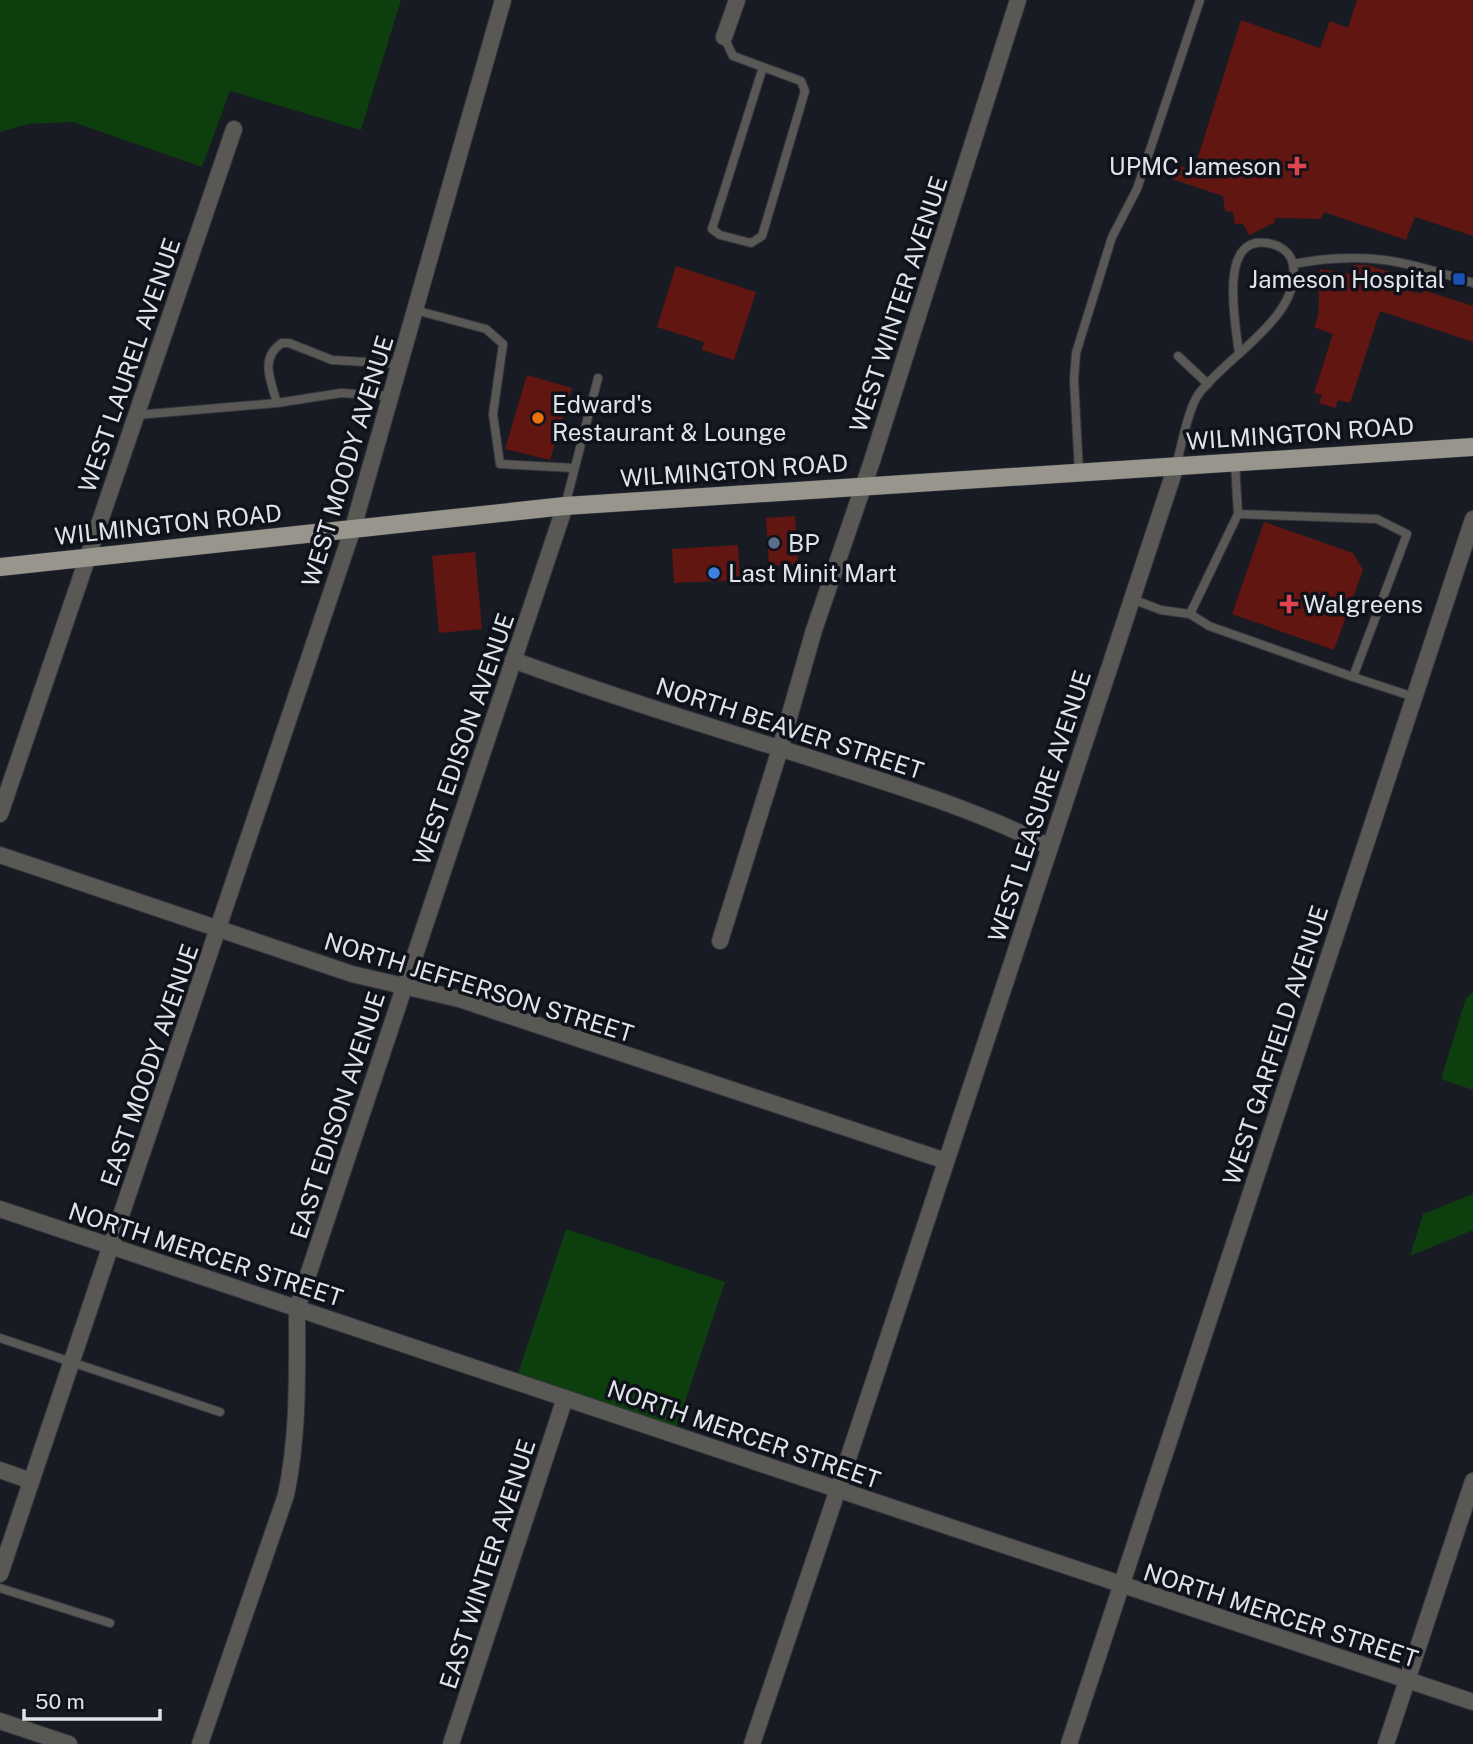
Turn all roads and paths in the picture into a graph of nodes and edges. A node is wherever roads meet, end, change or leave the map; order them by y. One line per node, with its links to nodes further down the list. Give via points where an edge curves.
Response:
1 (503, 0): 10 (street, WEST MOODY AVENUE)
2 (737, 0): 5 (street)
3 (1018, 0): 24 (street, WEST WINTER AVENUE)
4 (1200, 0): 23 (lane, via 1137,189 1112,237 1076,352)
5 (724, 37): 6 (lane, via 733,55)
6 (763, 67): 6 (lane, via 712,229 751,243 762,236 805,91 801,81)
7 (234, 129): 18 (street, WEST LAUREL AVENUE)
8 (1293, 264): 9 (lane, via 1365,256 1406,263); 11 (lane, via 1288,298 1273,321); 11 (lane, via 1274,244 1250,244 1241,252 1233,280)
9 (1473, 284)
10 (415, 310): 13 (street, WEST MOODY AVENUE); 22 (lane, via 486,329 503,344 493,414 500,464)
11 (1239, 355): 15 (lane)
12 (1178, 356): 15 (lane)
13 (400, 364): 16 (street, WEST MOODY AVENUE); 17 (lane, via 332,360 282,343 266,365)
14 (598, 378): 22 (lane)
15 (1209, 384): 21 (lane, via 1194,403)
16 (391, 396): 17 (lane, via 341,393); 28 (street, WEST MOODY AVENUE)
17 (277, 403): 18 (lane)
18 (136, 415): 29 (street, WEST LAUREL AVENUE)
19 (1473, 447): 20 (main road, WILMINGTON ROAD)
20 (1235, 462): 21 (main road, WILMINGTON ROAD); 26 (lane)
21 (1176, 466): 23 (main road, WILMINGTON ROAD); 31 (street, WEST LEASURE AVENUE)
22 (574, 468): 25 (lane)
23 (1079, 472): 24 (main road, WILMINGTON ROAD)
24 (864, 486): 25 (main road, WILMINGTON ROAD); 36 (street, WEST WINTER AVENUE, via 814,630)
25 (565, 506): 28 (main road, WILMINGTON ROAD); 33 (street, WEST EDISON AVENUE)
26 (1238, 514): 32 (lane); 34 (lane, via 1377,519 1407,534)
27 (1473, 519): 35 (street, WEST GARFIELD AVENUE)
28 (353, 528): 29 (main road, WILMINGTON ROAD); 40 (street, WEST MOODY AVENUE)
29 (88, 557): 30 (main road, WILMINGTON ROAD); 37 (street, WEST LAUREL AVENUE)
30 (0, 567)
31 (1132, 599): 32 (lane); 38 (street, WEST LEASURE AVENUE)
32 (1190, 614): 34 (lane, via 1209,626)
33 (513, 660): 36 (street, NORTH BEAVER STREET); 42 (street, WEST EDISON AVENUE)
34 (1353, 677): 35 (lane)
35 (1414, 697): 56 (street, WEST GARFIELD AVENUE)
36 (780, 748): 38 (street, NORTH BEAVER STREET, via 937,799); 41 (street, WEST WINTER AVENUE)
37 (0, 814)
38 (1050, 847): 43 (street, WEST LEASURE AVENUE)
39 (0, 855): 40 (street, NORTH JEFFERSON STREET)
40 (219, 929): 42 (street, NORTH JEFFERSON STREET, via 352,974); 45 (street, EAST MOODY AVENUE)
41 (720, 941)
42 (404, 986): 43 (street, NORTH JEFFERSON STREET, via 459,999); 46 (street, EAST EDISON AVENUE)
43 (946, 1161): 54 (street, WEST LEASURE AVENUE)
44 (0, 1209): 45 (street, NORTH MERCER STREET)
45 (111, 1246): 46 (street, NORTH MERCER STREET); 48 (street, EAST MOODY AVENUE)
46 (296, 1308): 49 (street, NORTH MERCER STREET); 63 (street, EAST EDISON AVENUE, via 296,1412 289,1482)
47 (0, 1338): 48 (lane)
48 (72, 1362): 50 (lane); 52 (street, EAST MOODY AVENUE)
49 (565, 1398): 54 (street, NORTH MERCER STREET); 64 (street, EAST WINTER AVENUE)
50 (220, 1412)
51 (0, 1471): 52 (street)
52 (31, 1481): 55 (street, EAST MOODY AVENUE)
53 (1473, 1481): 59 (street)
54 (838, 1490): 56 (street, NORTH MERCER STREET); 65 (street, WEST LEASURE AVENUE)
55 (0, 1574)
56 (1121, 1586): 59 (street, NORTH MERCER STREET); 66 (street, WEST GARFIELD AVENUE)
57 (0, 1588): 58 (lane)
58 (110, 1623)
59 (1407, 1680): 60 (street, NORTH MERCER STREET); 67 (street)
60 (1473, 1702)
61 (0, 1721): 62 (street)
62 (69, 1744)
63 (200, 1744)
64 (451, 1744)
65 (752, 1744)
66 (1069, 1744)
67 (1386, 1744)

